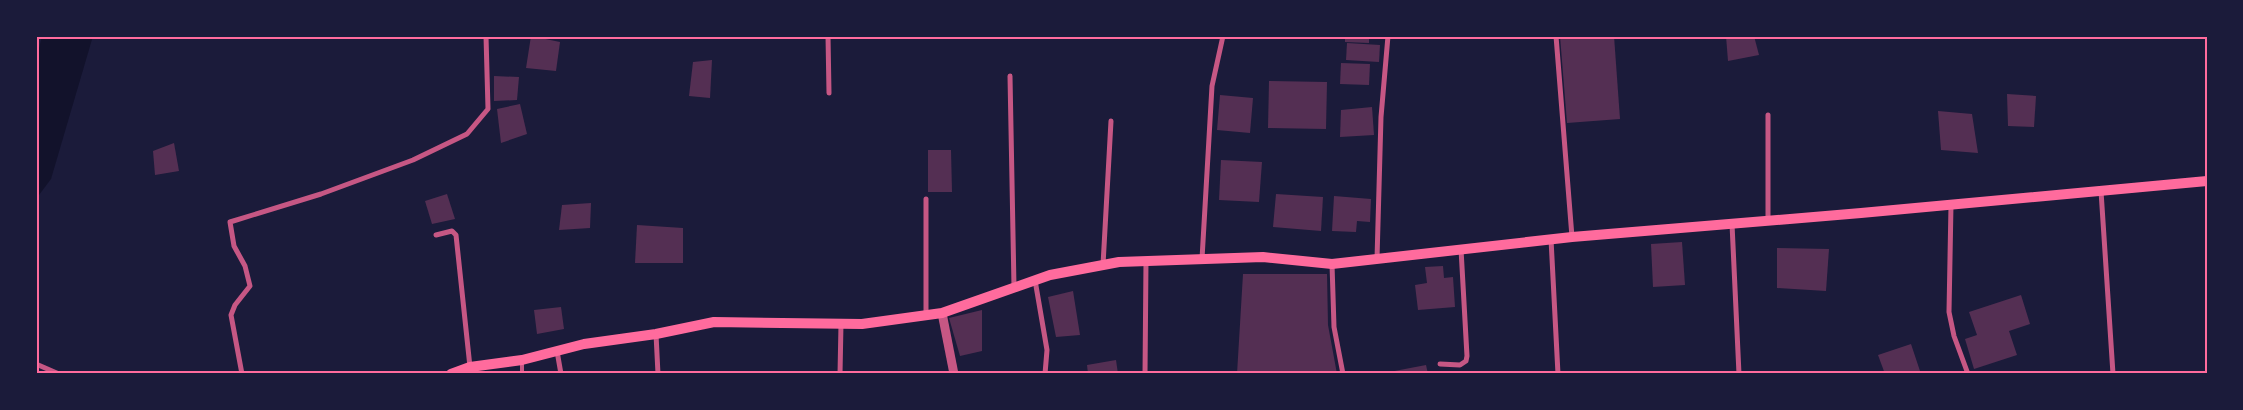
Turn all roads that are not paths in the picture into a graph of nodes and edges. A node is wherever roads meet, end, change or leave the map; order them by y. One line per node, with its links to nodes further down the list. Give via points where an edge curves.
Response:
1 (486, 36): 37 (street, via 488,109 467,134 413,160 330,191 230,222 234,246 245,266 250,286 231,315)
2 (828, 36): 7 (street)
3 (1223, 36): 21 (street, via 1212,86)
4 (1388, 36): 20 (street, via 1381,117)
5 (1556, 36): 17 (street)
6 (1010, 76): 26 (street)
7 (829, 93)
8 (1768, 115): 14 (street)
9 (1111, 121): 24 (street)
10 (2207, 181): 11 (main road)
11 (2101, 191): 13 (main road); 50 (street)
12 (926, 199): 28 (street)
13 (1951, 205): 14 (main road); 49 (street, via 1949,312)
14 (1768, 220): 15 (main road)
15 (1732, 224): 17 (main road); 48 (street)
16 (436, 235): 35 (street, via 452,231 456,235)
17 (1572, 237): 18 (main road)
18 (1551, 239): 19 (main road); 47 (street)
19 (1461, 249): 20 (main road); 34 (street, via 1467,356 1460,365)
20 (1378, 259): 23 (main road)
21 (1202, 260): 22 (main road); 23 (main road, via 1263,257)
22 (1146, 261): 24 (main road); 45 (street)
23 (1332, 264): 46 (street, via 1334,327)
24 (1103, 266): 25 (main road)
25 (1035, 280): 26 (main road); 44 (street, via 1047,350)
26 (1014, 288): 27 (main road)
27 (942, 313): 28 (main road); 43 (street)
28 (926, 315): 29 (main road, via 862,324)
29 (841, 323): 30 (main road, via 714,322); 42 (street)
30 (656, 334): 31 (main road); 41 (street)
31 (557, 351): 32 (main road); 40 (street)
32 (522, 360): 35 (main road); 39 (lane)
33 (36, 364): 36 (street)
34 (1440, 364)
35 (470, 367): 38 (main road)
36 (59, 374)
37 (242, 374)
38 (451, 374)
39 (522, 374)
40 (560, 374)
41 (658, 374)
42 (840, 374)
43 (954, 374)
44 (1045, 374)
45 (1146, 374)
46 (1343, 374)
47 (1558, 374)
48 (1739, 374)
49 (1968, 374)
50 (2113, 374)

